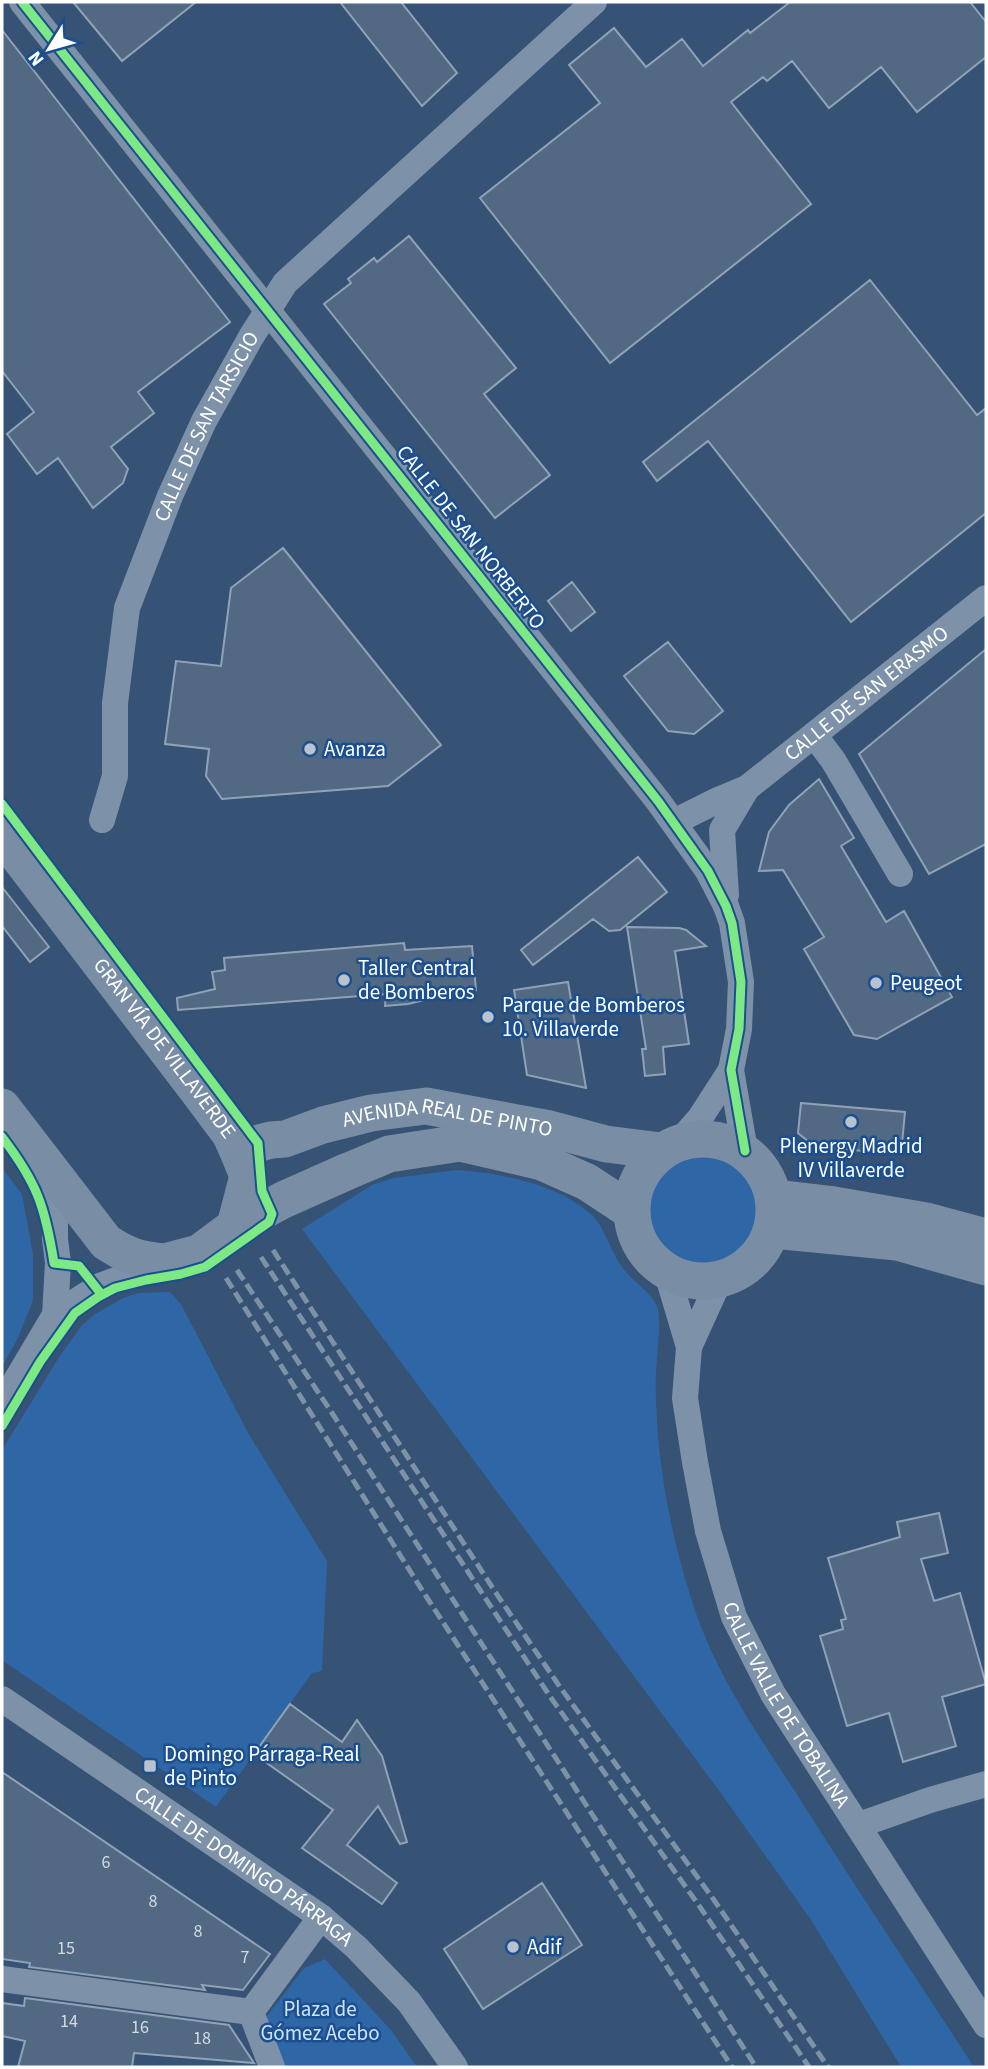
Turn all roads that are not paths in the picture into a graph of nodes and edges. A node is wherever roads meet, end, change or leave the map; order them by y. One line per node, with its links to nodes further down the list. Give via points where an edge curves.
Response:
1 (22, 2): 3 (street, CALLE DE SAN NORBERTO)
2 (594, 2): 3 (street, CALLE DE SAN TARSICIO, via 285,283)
3 (269, 309): 7 (street, CALLE DE SAN TARSICIO, via 204,421 127,608 115,703 115,776); 8 (street, CALLE DE SAN NORBERTO)
4 (986, 598): 5 (street, CALLE DE SAN ERASMO)
5 (814, 735): 6 (street, CALLE DE SAN ERASMO); 10 (street)
6 (747, 788): 8 (street, CALLE DE SAN ERASMO); 11 (street, CALLE DE SAN ERASMO, via 722,830)
7 (102, 820)
8 (674, 821): 11 (street, CALLE DE SAN NORBERTO)
9 (2, 835): 15 (main road, GRAN VÍA DE VILLAVERDE, via 198,1091)
10 (900, 874)
11 (726, 906): 12 (street, CALLE DE SAN NORBERTO, via 741,982)
12 (731, 1070): 14 (street, CALLE DE SAN NORBERTO, via 700,1118); 16 (street, CALLE DE SAN NORBERTO)
13 (2, 1107): 17 (main road)
14 (669, 1147): 15 (main road, AVENIDA REAL DE PINTO, via 606,1144 426,1106 371,1113); 16 (main road, via 712,1139); 18 (main road, via 639,1178)
15 (237, 1149): 20 (main road, GRAN VÍA DE VILLAVERDE, bridge, via 248,1176)
16 (745, 1151): 19 (main road, via 762,1169)
17 (55, 1179): 22 (main road, via 106,1242 141,1260); 26 (street)
18 (631, 1211): 20 (main road, AVENIDA REAL DE PINTO, bridge, via 587,1182 542,1162 460,1143 389,1154); 24 (main road, via 635,1236 648,1257)
19 (773, 1214): 21 (main road, via 834,1205); 23 (main road); 25 (main road, via 764,1249 744,1270)
20 (235, 1226): 22 (main road, bridge, via 198,1254)
21 (986, 1237)
22 (165, 1262): 26 (street, via 100,1286)
23 (986, 1268)
24 (667, 1273): 25 (main road, via 692,1282); 27 (street, CALLE VALLE DE TOBALINA)
25 (719, 1281): 27 (street, CALLE VALLE DE TOBALINA)
26 (55, 1315): 28 (street)
27 (689, 1347): 31 (street, CALLE VALLE DE TOBALINA, via 685,1398 695,1462 708,1531 734,1617 773,1695)
28 (2, 1404)
29 (2, 1699): 32 (street, CALLE DE DOMINGO PÁRRAGA)
30 (986, 1784): 31 (street)
31 (859, 1825): 35 (street, CALLE VALLE DE TOBALINA)
32 (321, 1917): 34 (street); 37 (street, CALLE DE DOMINGO PÁRRAGA, via 410,2002)
33 (2, 1979): 34 (street)
34 (251, 2012): 36 (street)
35 (986, 2025)
36 (272, 2067)
37 (456, 2067)

